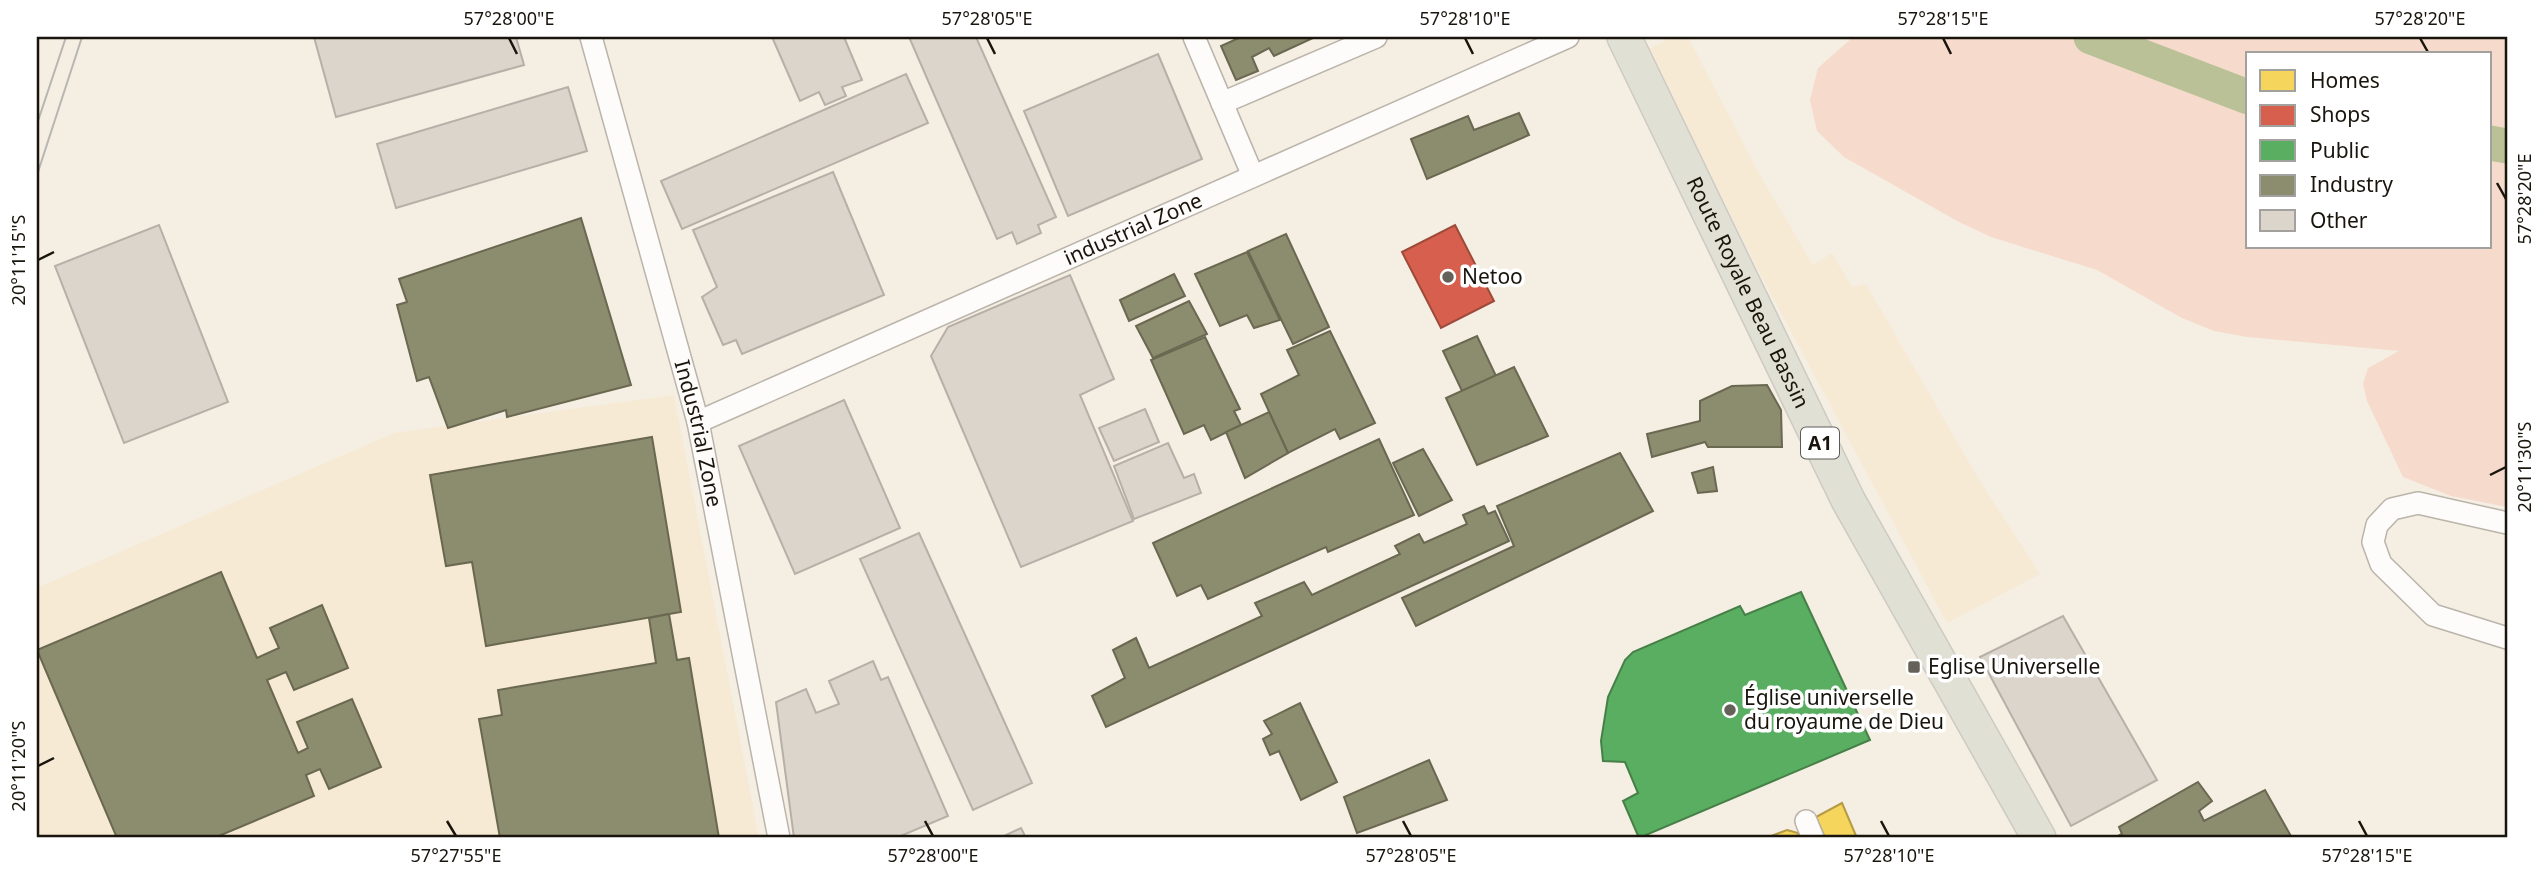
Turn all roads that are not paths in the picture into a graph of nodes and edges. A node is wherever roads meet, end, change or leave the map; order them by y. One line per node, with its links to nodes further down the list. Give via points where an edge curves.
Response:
1 (591, 37): 8 (street, Industrial Zone)
2 (1194, 37): 6 (street)
3 (1376, 37): 6 (street)
4 (1568, 37): 7 (street, industrial Zone)
5 (1624, 37): 12 (main road, Route Royale Beau Bassin / A1, via 1849,500)
6 (1222, 103): 7 (street)
7 (1253, 176): 8 (street, industrial Zone)
8 (698, 422): 11 (street, Industrial Zone)
9 (2507, 523): 10 (street, via 2418,503 2392,509 2377,525 2373,542 2381,564 2433,615)
10 (2507, 638)
11 (779, 838)
12 (2039, 838)

